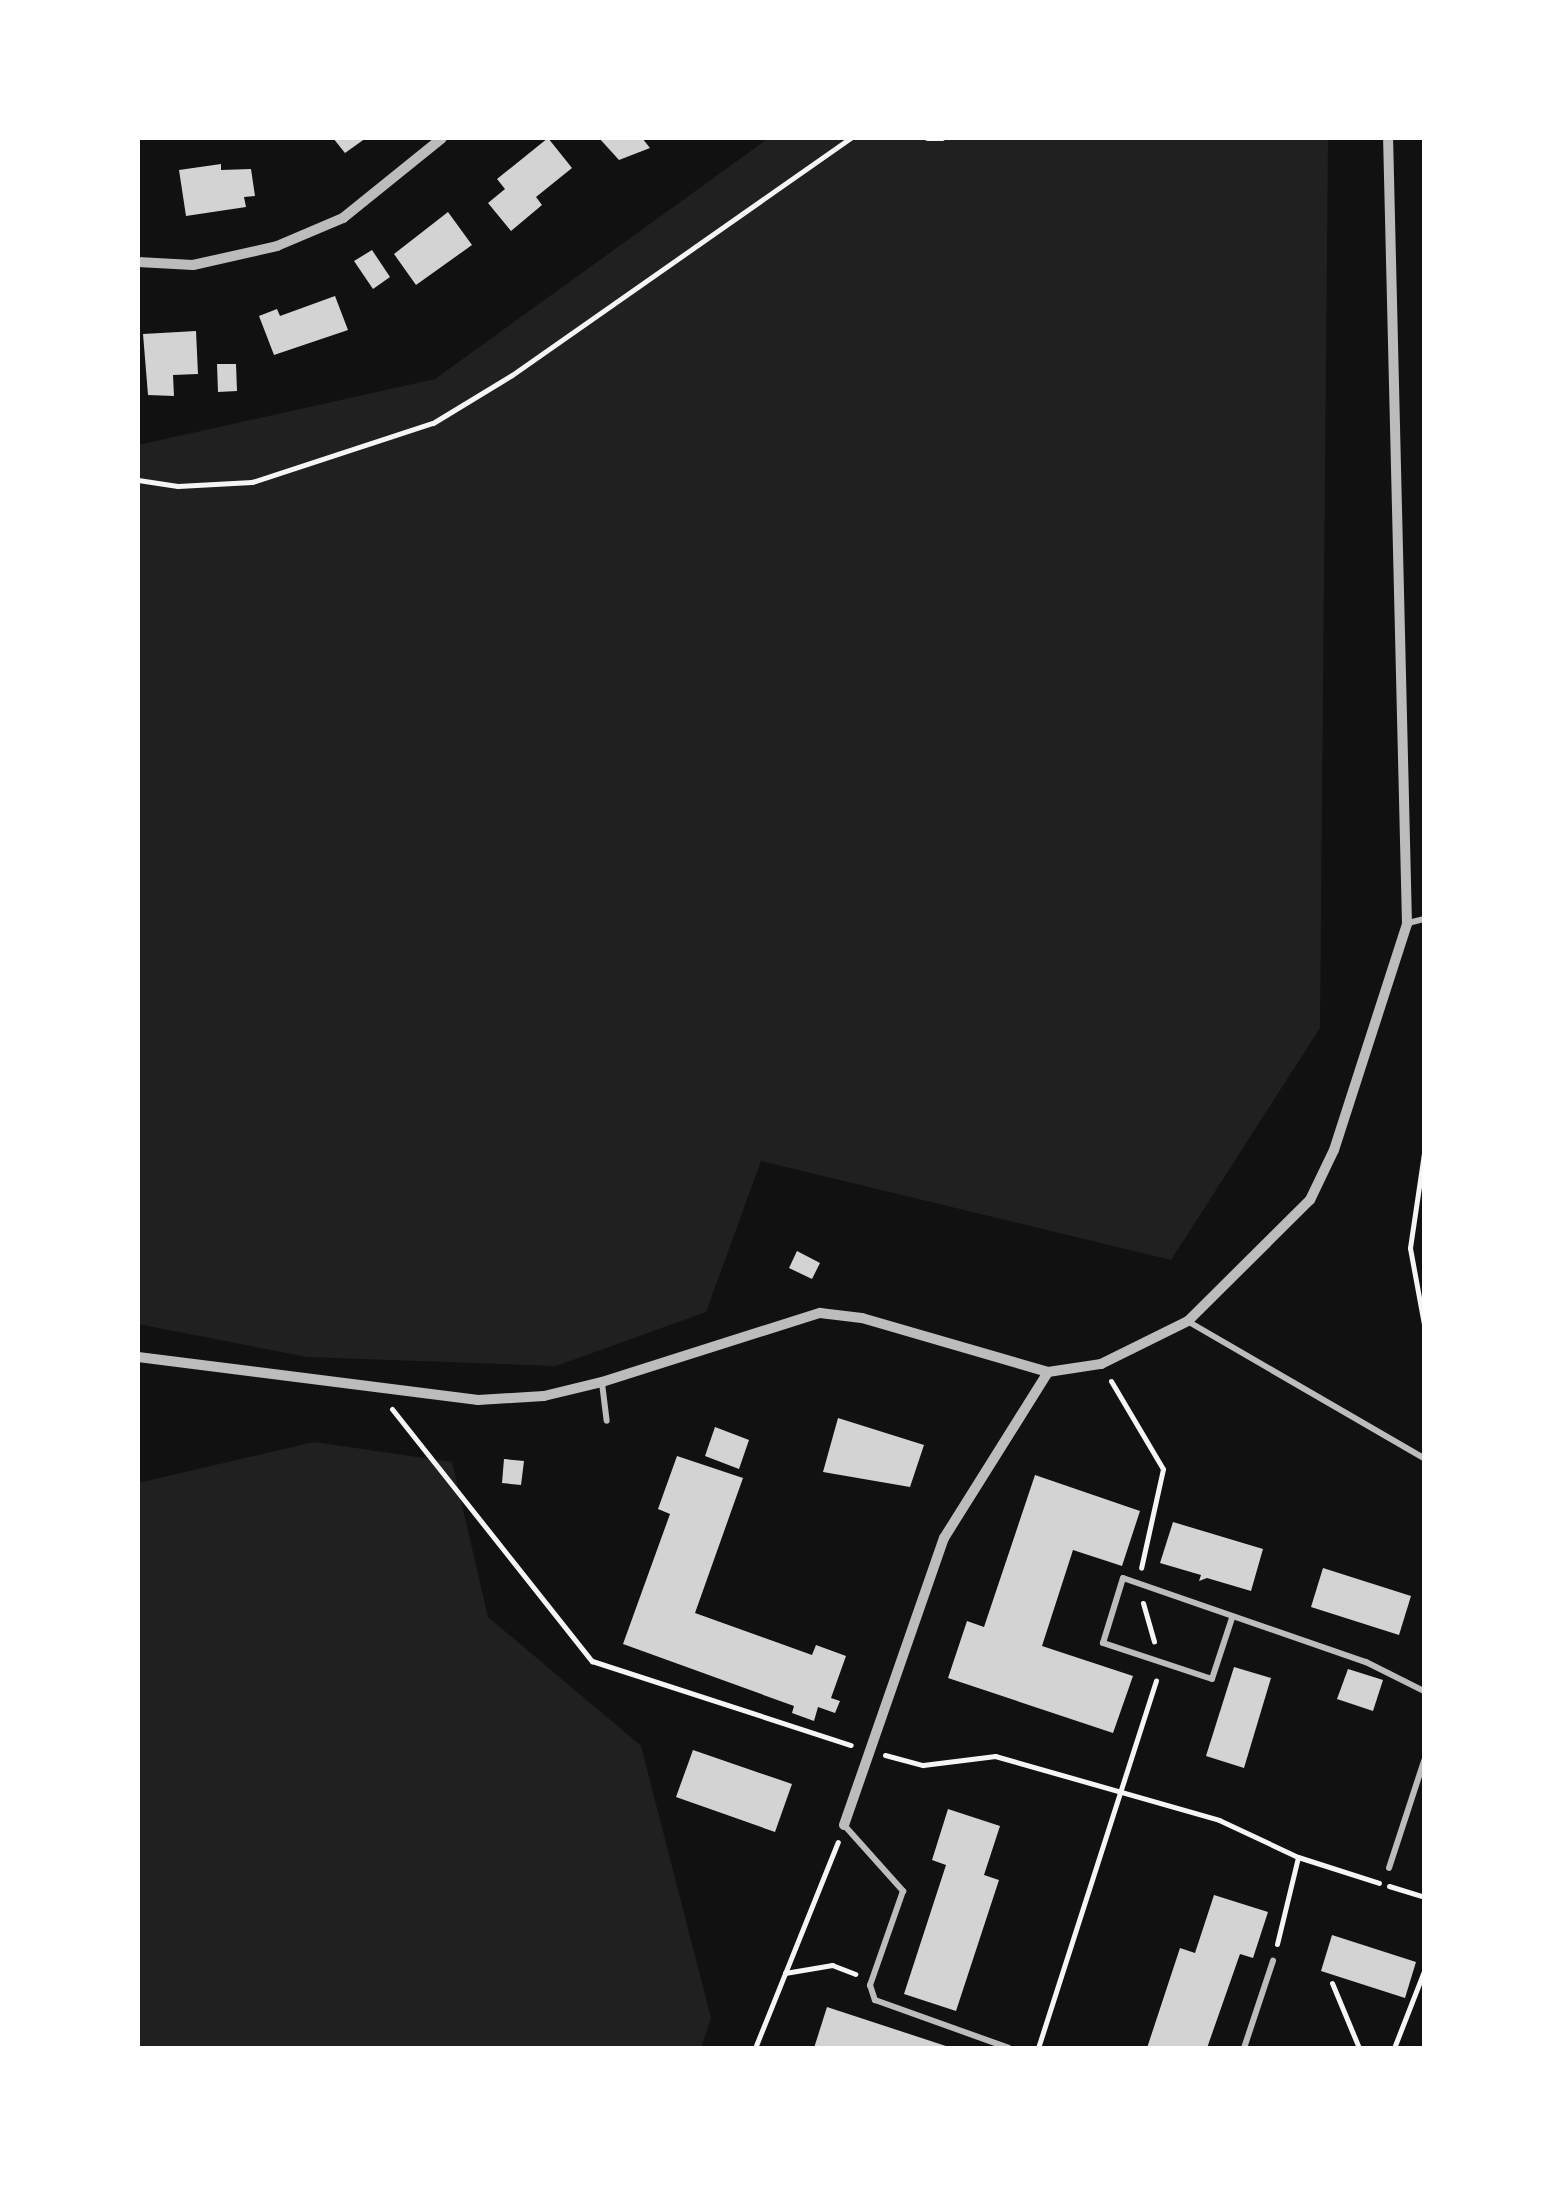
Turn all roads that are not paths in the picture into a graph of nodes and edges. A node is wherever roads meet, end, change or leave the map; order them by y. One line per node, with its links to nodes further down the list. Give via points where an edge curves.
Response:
1 (442, 138): 3 (street, via 343,218 277,246 193,265)
2 (1388, 138): 5 (street)
3 (138, 262)
4 (1424, 918): 5 (lane)
5 (1407, 924): 6 (street, via 1334,1150 1310,1200)
6 (1188, 1321): 8 (street, via 1101,1364); 11 (lane)
7 (138, 1357): 9 (street, via 478,1400)
8 (1048, 1372): 9 (street, via 862,1318 820,1313); 15 (street, via 944,1538)
9 (602, 1382): 10 (lane)
10 (607, 1421)
11 (1424, 1458)
12 (1232, 1618): 12 (lane, via 1123,1578 1103,1643 1212,1679); 13 (lane, via 1366,1662)
13 (1424, 1691)
14 (1424, 1761): 16 (lane)
15 (844, 1826): 18 (lane, via 903,1892 872,1980 875,2000)
16 (1389, 1868)
17 (1273, 1961): 19 (lane)
18 (1010, 2048)
19 (1244, 2048)

